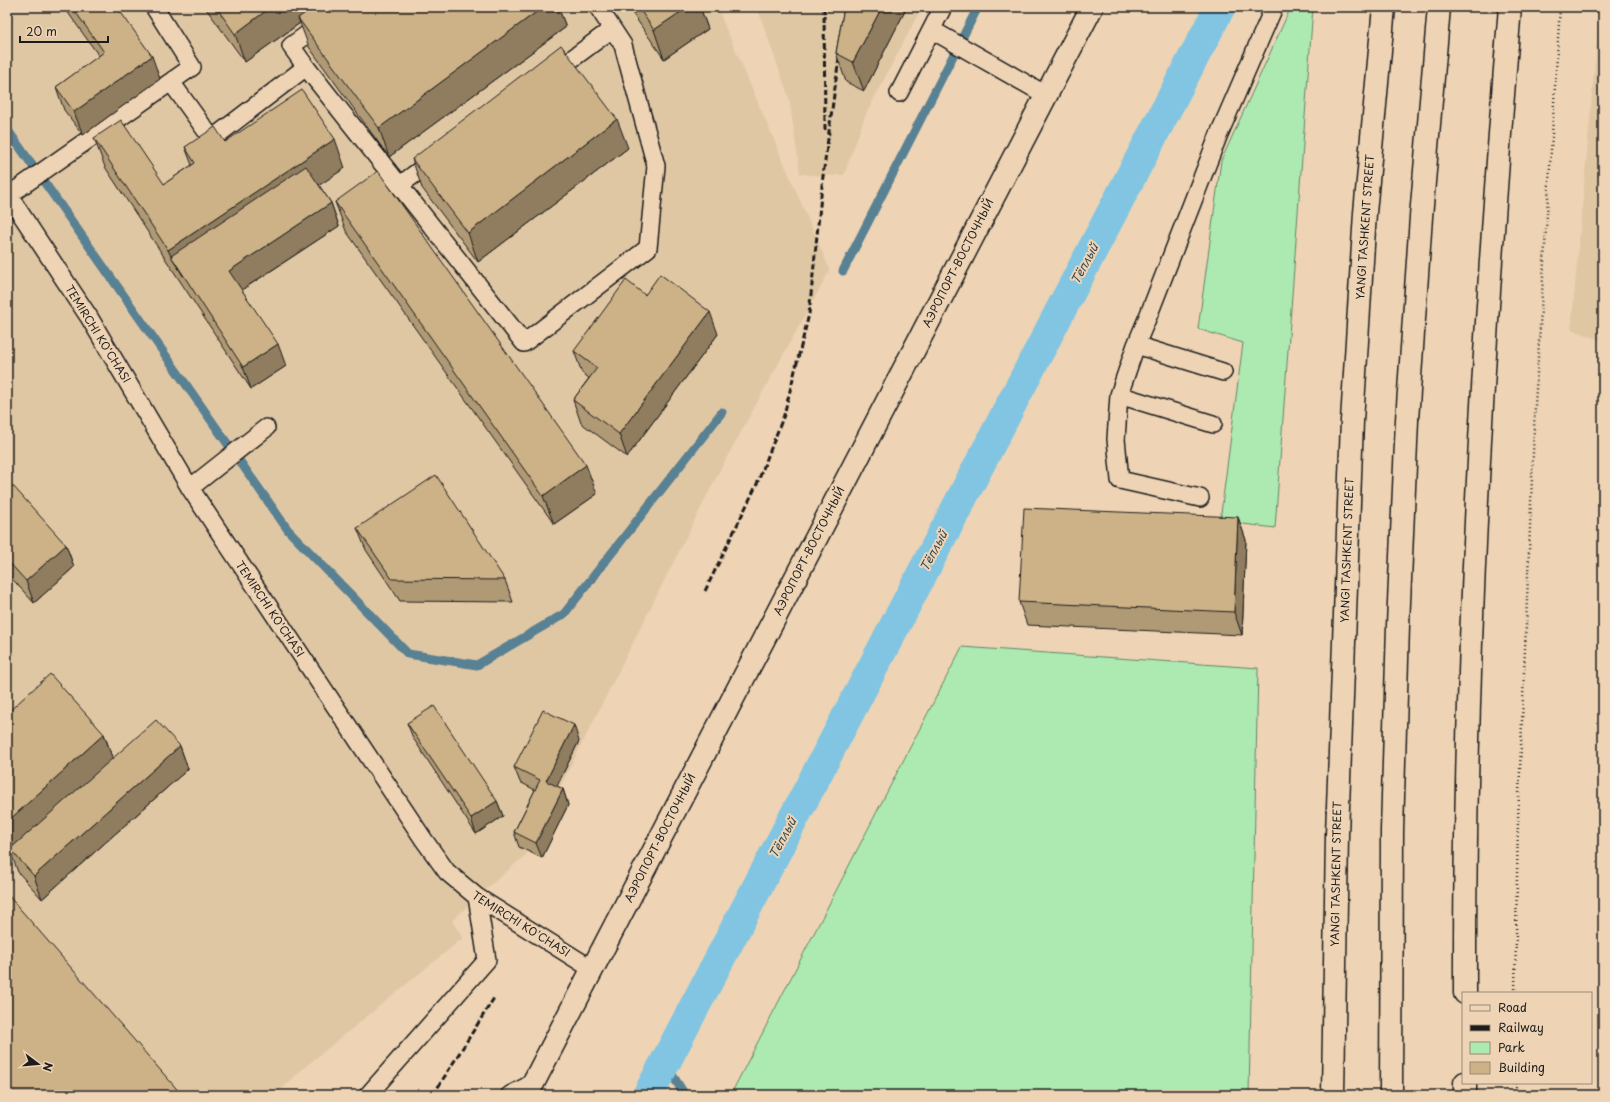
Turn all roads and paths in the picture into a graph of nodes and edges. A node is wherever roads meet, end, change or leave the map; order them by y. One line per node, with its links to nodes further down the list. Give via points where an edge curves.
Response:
1 (154, 7): 15 (lane, via 192,67)
2 (345, 7): 13 (lane, via 291,46)
3 (598, 7): 11 (lane)
4 (943, 7): 12 (lane)
5 (1092, 7): 17 (main road, АЭРОПОРТ-ВОСТОЧНЫЙ)
6 (1274, 7): 21 (lane, via 1219,134)
7 (1384, 7): 37 (main road, YANGI TASHKENT STREET, via 1365,213 1352,421 1337,827)
8 (1439, 7): 38 (main road, via 1407,420 1398,625 1392,831)
9 (1510, 7): 30 (main road, via 1496,177 1480,438 1467,769)
10 (1560, 7): 31 (path, via 1535,413 1518,819)
11 (612, 29): 14 (lane); 19 (lane, via 623,45 656,166 648,248 524,343)
12 (932, 30): 16 (lane); 17 (lane)
13 (306, 67): 15 (lane, via 212,139); 19 (lane)
14 (542, 81)
15 (171, 82): 20 (lane)
16 (899, 93)
17 (1046, 95): 29 (main road, АЭРОПОРТ-ВОСТОЧНЫЙ)
18 (445, 152): 19 (lane)
19 (400, 185)
20 (8, 194): 26 (lane, TEMIRCHI KO'CHASI, via 89,316)
21 (1136, 345): 22 (lane); 23 (lane)
22 (1223, 372)
23 (1119, 396): 24 (lane); 27 (lane, via 1116,439 1120,480)
24 (1213, 424)
25 (266, 428): 26 (lane)
26 (190, 488): 28 (lane, TEMIRCHI KO'CHASI, via 446,872)
27 (1200, 498)
28 (477, 897): 29 (lane, TEMIRCHI KO'CHASI); 35 (lane, via 487,960)
29 (592, 968): 34 (main road, АЭРОПОРТ-ВОСТОЧНЫЙ)
30 (1465, 992)
31 (1515, 992)
32 (1465, 1084): 39 (main road)
33 (1516, 1084): 40 (path)
34 (530, 1089): 36 (lane)
35 (368, 1095)
36 (510, 1095)
37 (1333, 1095)
38 (1392, 1095)
39 (1465, 1095)
40 (1516, 1095)

